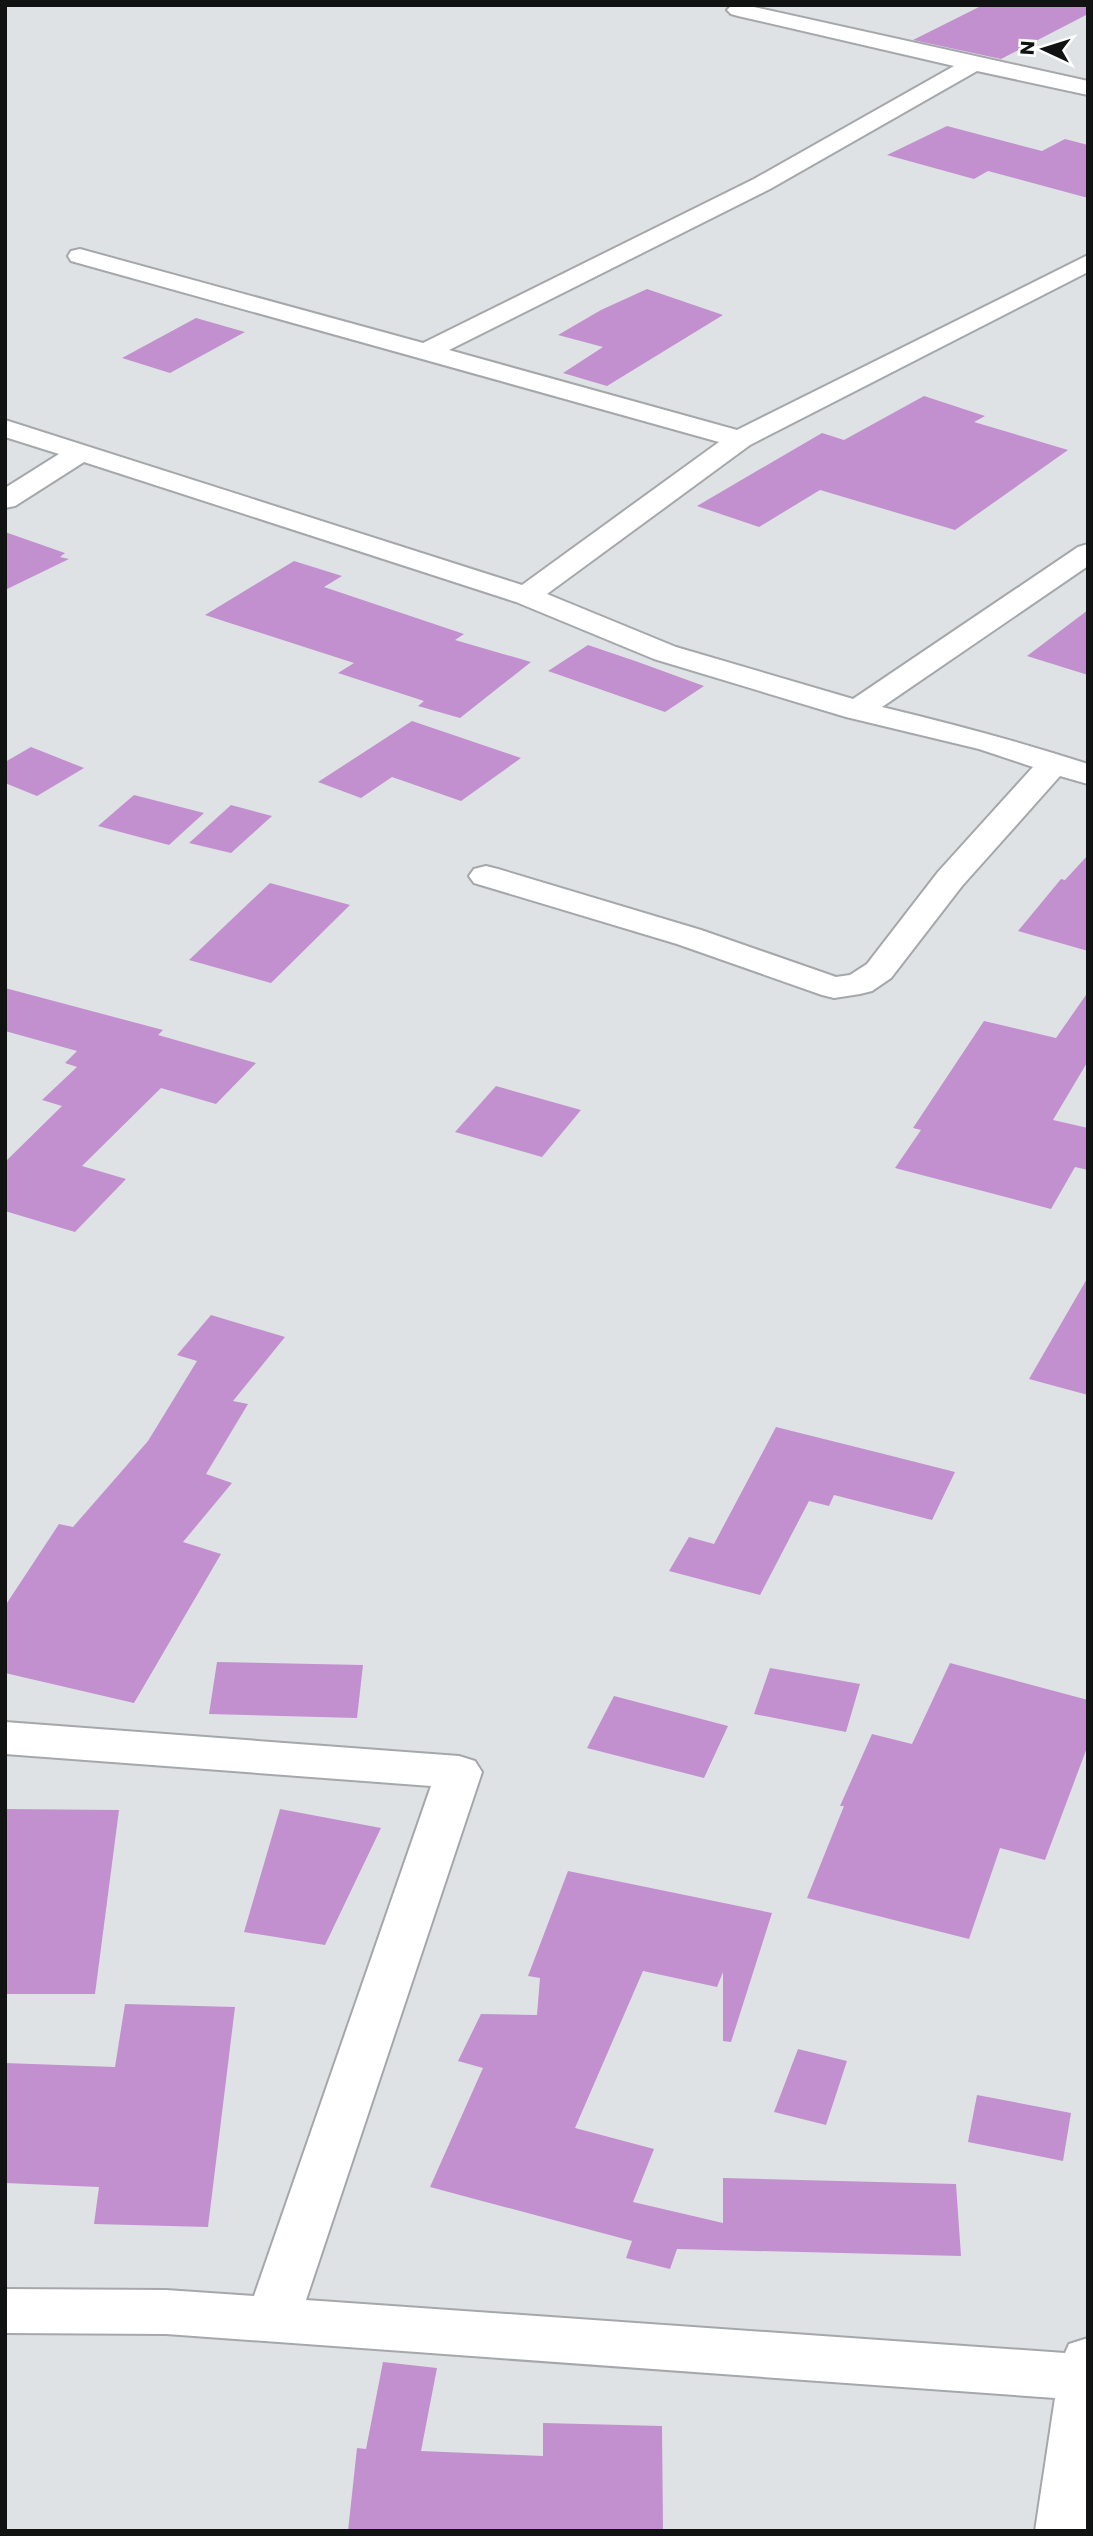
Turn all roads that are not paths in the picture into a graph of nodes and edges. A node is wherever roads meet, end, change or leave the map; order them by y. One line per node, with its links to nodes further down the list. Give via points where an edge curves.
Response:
1 (738, 10): 2 (street)
2 (974, 64): 4 (street); 8 (street, via 762,184)
3 (1079, 66): 4 (street)
4 (1061, 81): 5 (street)
5 (1088, 88)
6 (80, 256): 8 (street)
7 (1088, 262): 10 (street)
8 (428, 351): 10 (street)
9 (5, 428): 11 (street)
10 (740, 439): 14 (street)
11 (81, 452): 12 (street); 14 (street)
12 (5, 500)
13 (1088, 552): 15 (street)
14 (526, 596): 15 (street, via 665,653)
15 (858, 710): 16 (street)
16 (1055, 762): 17 (street); 18 (street, via 950,879 879,971 860,984 834,989 689,937)
17 (1088, 775)
18 (486, 876)
19 (5, 1738): 21 (street, via 459,1772)
20 (5, 2311): 21 (street, via 166,2312)
21 (273, 2319): 22 (street)
22 (1086, 2368): 23 (street)
23 (1063, 2531)

